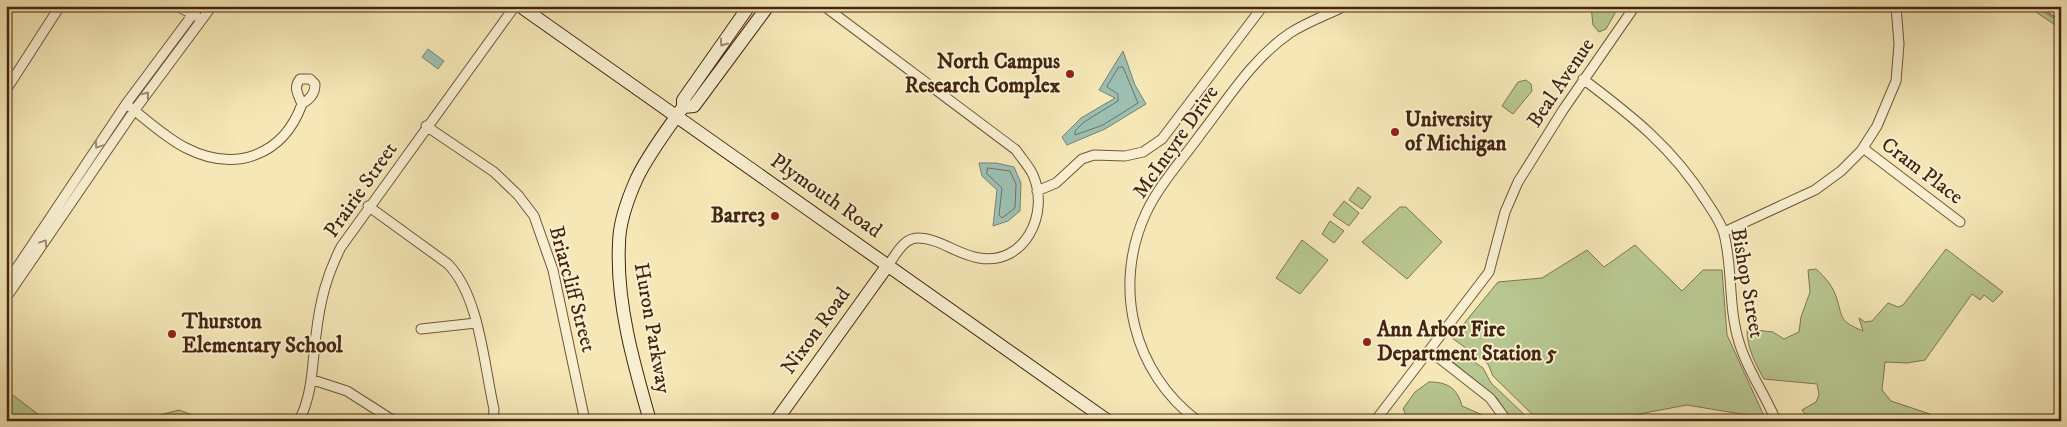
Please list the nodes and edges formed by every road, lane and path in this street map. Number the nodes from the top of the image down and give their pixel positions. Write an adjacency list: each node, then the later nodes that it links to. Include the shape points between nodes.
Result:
1 (60, 6): 18 (street)
2 (176, 6): 14 (street)
3 (212, 6): 16 (street)
4 (515, 6): 23 (street, Prairie Street)
5 (520, 6): 22 (main road, Plymouth Road)
6 (750, 6): 22 (main road, Huron Parkway, one-way to 22, via 683,100)
7 (768, 6): 22 (main road, Huron Parkway, via 694,106)
8 (824, 6): 25 (street, via 1016,150 1033,175)
9 (1264, 6): 25 (street, via 1162,139 1144,152 1125,156 1094,155 1082,159 1056,183)
10 (1345, 6): 46 (street, McIntyre Drive, via 1291,33 1254,65 1162,186 1145,215 1137,237 1129,296 1138,337 1155,376 1178,404)
11 (1635, 6): 17 (street, Beal Avenue)
12 (1896, 6): 24 (street, via 1899,44 1896,80 1877,126)
13 (2049, 6): 15 (street)
14 (196, 10): 16 (street); 19 (street)
15 (2061, 14)
16 (202, 20): 21 (street, one-way to 16)
17 (1583, 79): 30 (street, Bishop Street, via 1630,114 1665,147 1693,180); 37 (street, Beal Avenue, via 1518,182 1505,212 1489,272)
18 (6, 90)
19 (126, 104): 21 (street); 26 (street, one-way to 26)
20 (302, 104): 21 (street, via 296,120 280,141 254,155 233,161 200,154 185,147)
21 (134, 111): 27 (street)
22 (680, 111): 32 (main road, Plymouth Road); 43 (main road, Huron Parkway, via 638,177 628,200 618,243 623,302)
23 (426, 126): 28 (street, Prairie Street); 42 (street, Briarcliff Street, via 494,172 534,216 553,270)
24 (1863, 148): 29 (street, Cram Place); 30 (street, via 1841,171 1815,190)
25 (1037, 191): 32 (street, via 1036,225 1026,241 1011,254 995,259 979,258 917,238 905,242)
26 (65, 193): 27 (street); 31 (street)
27 (74, 199): 31 (street, one-way to 27)
28 (368, 206): 35 (street, via 457,273); 38 (street, Prairie Street, via 327,274 316,337)
29 (1960, 222)
30 (1724, 232): 49 (street, Bishop Street, via 1735,331 1748,366)
31 (31, 255): 33 (street); 34 (street)
32 (888, 265): 44 (main road, Nixon Road); 45 (main road, Plymouth Road)
33 (6, 284)
34 (6, 298)
35 (476, 323): 36 (street); 41 (street, via 494,410)
36 (421, 329)
37 (1430, 351): 47 (street); 48 (street, via 1490,398)
38 (313, 380): 39 (street, Prairie Street); 40 (street, via 347,391)
39 (299, 421)
40 (394, 421)
41 (493, 421)
42 (585, 421)
43 (650, 421)
44 (776, 421)
45 (1108, 421)
46 (1198, 421)
47 (1375, 421)
48 (1507, 421)
49 (1776, 421)

